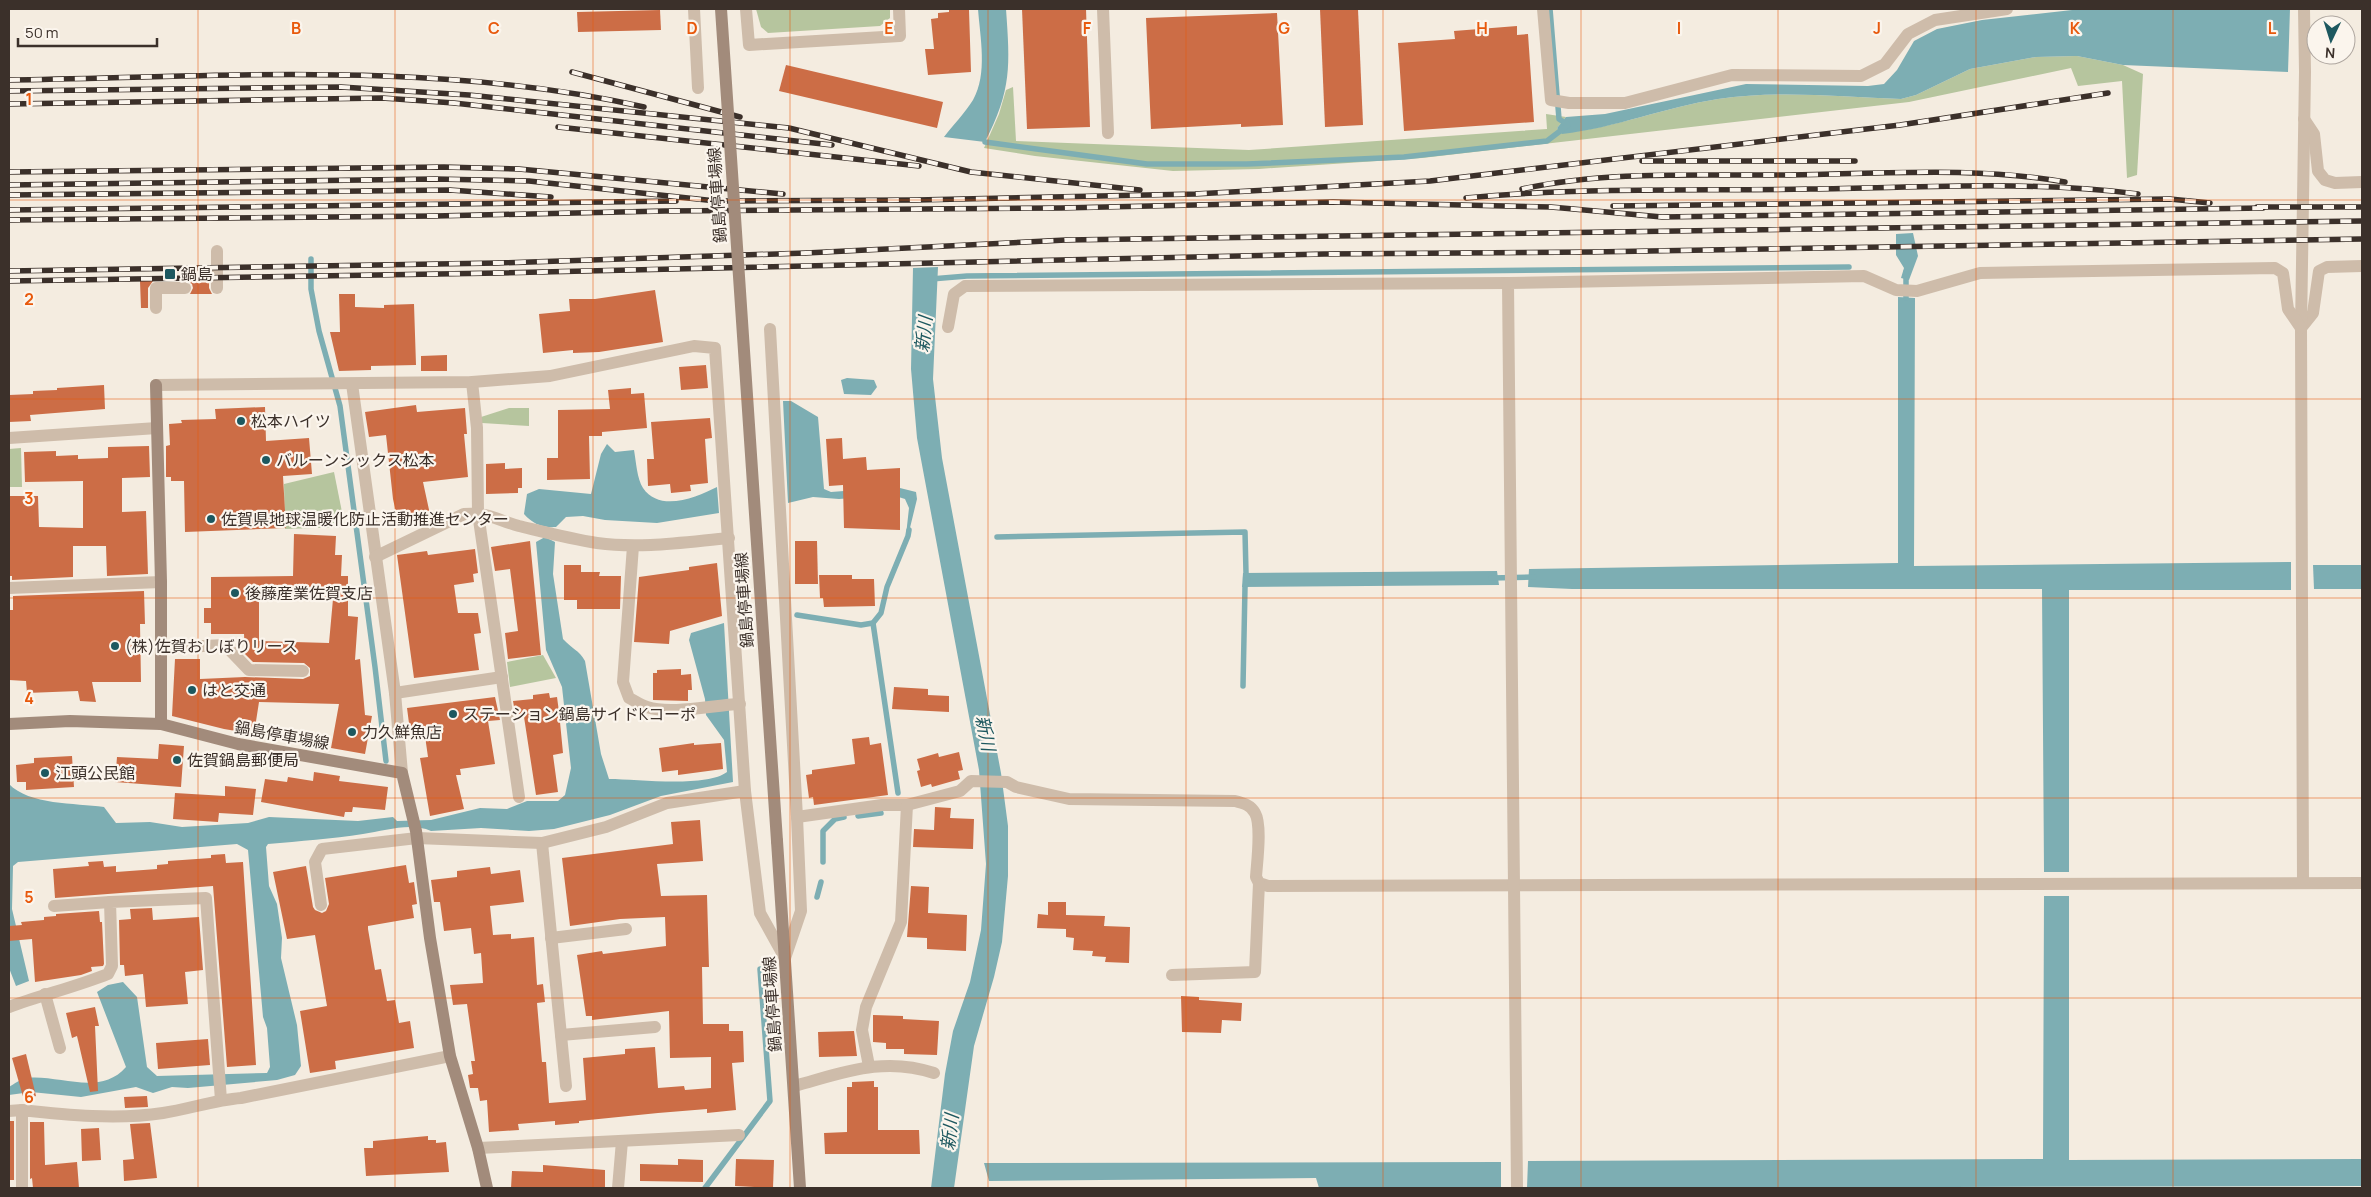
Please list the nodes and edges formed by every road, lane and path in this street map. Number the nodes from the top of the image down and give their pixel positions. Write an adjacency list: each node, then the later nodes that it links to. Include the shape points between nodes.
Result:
1 (694, 9): 9 (street)
2 (721, 9): 56 (main road, 鍋島停車場線, bridge)
3 (746, 9): 4 (street, via 749,45 900,36)
4 (899, 9)
5 (1104, 9): 11 (street)
6 (1543, 9): 7 (street, via 1551,100 1569,104 1625,102 1732,75 1861,76 1885,64 1908,34 1935,20)
7 (2007, 9)
8 (2304, 9): 10 (street)
9 (698, 88)
10 (2304, 120): 12 (street, via 2314,134 2318,171 2325,180); 20 (street)
11 (1108, 133)
12 (2362, 182)
13 (217, 252): 17 (street)
14 (2362, 266): 20 (street, via 2327,267 2319,271 2313,313)
15 (1508, 283): 19 (street, via 965,286 954,294); 20 (street, via 1864,276 1896,290 1917,290 1980,273 2275,268 2283,273 2288,309); 50 (street)
16 (185, 288): 18 (street, via 156,288)
17 (217, 288)
18 (156, 308)
19 (948, 327)
20 (2301, 328): 48 (street)
21 (770, 329): 44 (street)
22 (472, 382): 23 (street); 27 (street, via 478,428); 28 (street, via 550,376 694,346 715,348)
23 (348, 384): 24 (street); 30 (street)
24 (156, 385): 25 (main road)
25 (157, 428): 26 (street); 31 (main road)
26 (9, 438)
27 (478, 513): 29 (street, via 586,541); 30 (street, via 464,514); 35 (street)
28 (730, 538): 29 (street); 37 (street)
29 (633, 546): 37 (street, via 623,682 629,698 647,707 680,711)
30 (375, 557): 36 (street)
31 (161, 582): 32 (street); 33 (main road)
32 (9, 588)
33 (161, 648): 34 (street, via 225,646 249,670); 39 (main road)
34 (303, 671)
35 (502, 677): 36 (street); 42 (street)
36 (395, 693): 40 (street)
37 (738, 704): 41 (street)
38 (9, 724): 39 (main road, 鍋島停車場線, via 70,721)
39 (161, 724): 40 (main road, 鍋島停車場線, via 238,744)
40 (402, 772): 45 (main road)
41 (745, 791): 46 (street, via 667,803 606,826); 56 (street, via 760,912)
42 (519, 797)
43 (907, 805): 44 (street, via 882,805); 47 (street, via 960,791 971,781 1007,782 1016,788 1069,799 1246,803 1255,813 1257,824 1256,877); 64 (street, via 902,922 866,1007 862,1030)
44 (797, 817): 56 (street, via 801,911)
45 (416, 834): 46 (street); 52 (street, via 322,849 315,862); 63 (main road)
46 (542, 843): 55 (street)
47 (1259, 883): 50 (street, via 1268,886); 57 (street, via 1255,972)
48 (2303, 883): 49 (street); 50 (street)
49 (2362, 883)
50 (1513, 885): 77 (street)
51 (110, 902): 53 (street); 58 (street, via 112,966 108,974 80,986); 68 (street, via 206,898)
52 (321, 905)
53 (54, 906)
54 (626, 929): 55 (street)
55 (551, 938): 61 (street)
56 (785, 958): 67 (main road, 鍋島停車場線)
57 (1172, 975)
58 (45, 994): 59 (street); 62 (street)
59 (9, 1007)
60 (656, 1027): 61 (street)
61 (561, 1035): 66 (street)
62 (60, 1048)
63 (450, 1056): 68 (street, via 241,1098); 72 (main road)
64 (869, 1066): 65 (street, via 916,1067); 67 (street)
65 (934, 1073)
66 (566, 1086)
67 (794, 1086): 76 (main road, 鍋島停車場線)
68 (220, 1096): 69 (street, via 161,1113 76,1116)
69 (15, 1111): 73 (street)
70 (739, 1135): 71 (street)
71 (622, 1141): 72 (street); 75 (street)
72 (478, 1148): 74 (main road)
73 (22, 1188)
74 (486, 1188)
75 (618, 1188)
76 (800, 1188)
77 (1517, 1188)

